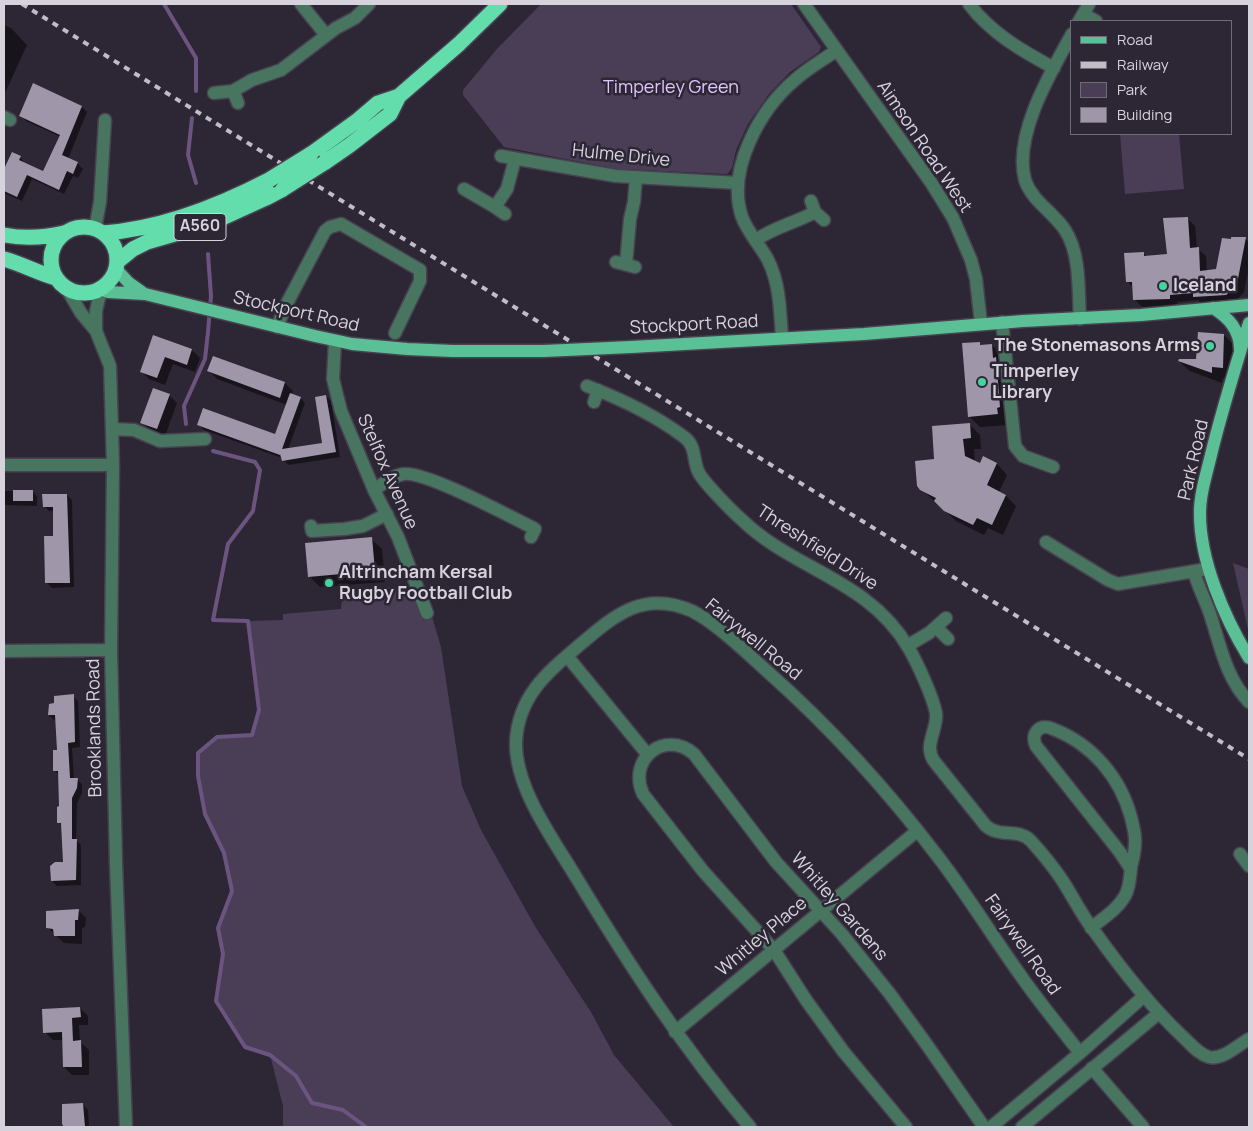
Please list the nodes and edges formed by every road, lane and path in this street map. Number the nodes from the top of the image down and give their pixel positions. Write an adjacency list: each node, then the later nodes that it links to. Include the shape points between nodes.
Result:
1 (301, 4): 8 (street)
2 (369, 4): 8 (street, via 355,18)
3 (500, 4): 14 (highway, A560)
4 (804, 4): 10 (street, Aimson Road West)
5 (969, 4): 11 (street, via 985,22 1018,48)
6 (1084, 13): 7 (street)
7 (1094, 20)
8 (326, 35): 12 (street, via 281,70)
9 (1070, 38): 11 (street)
10 (836, 50): 20 (street, via 796,79 769,110 748,144); 39 (street, Aimson Road West, via 953,218 973,269)
11 (1054, 68): 36 (street, via 1032,115 1024,147 1024,173 1035,198 1064,228 1069,238 1076,257)
12 (233, 91): 13 (street); 15 (street)
13 (214, 93)
14 (399, 96): 23 (highway, A560, bridge, via 378,103 311,154 269,180 216,205 129,231); 29 (highway, A560, bridge, via 390,114 324,163 283,188 209,224 147,242 133,249)
15 (238, 103)
16 (105, 120): 23 (street)
17 (501, 156): 18 (street, Hulme Drive)
18 (515, 159): 19 (street, Hulme Drive); 21 (street, via 500,210)
19 (636, 178): 20 (street, Hulme Drive); 28 (street)
20 (738, 183): 26 (street, via 743,220)
21 (464, 189)
22 (817, 211): 26 (street, via 766,232)
23 (99, 231): 24 (highway, A560, via 76,227); 29 (highway, via 108,237 115,249)
24 (64, 233): 25 (highway, A560, via 29,238); 30 (highway, via 54,243 50,257)
25 (4, 235)
26 (756, 240): 43 (street, via 776,281)
27 (4, 259): 30 (highway)
28 (626, 264)
29 (116, 266): 32 (highway, A560, via 107,284); 33 (main road, Stockport Road, via 135,288)
30 (56, 278): 31 (highway)
31 (67, 289): 32 (highway, via 85,294); 41 (street, Brooklands Road)
32 (100, 289): 33 (main road, Stockport Road); 41 (street, Brooklands Road)
33 (145, 294): 40 (main road, Stockport Road)
34 (1249, 305): 35 (main road, Stockport Road)
35 (1213, 308): 36 (main road, Stockport Road); 45 (main road, Park Road, via 1234,325)
36 (1080, 319): 37 (main road, Stockport Road)
37 (1002, 322): 39 (main road, Stockport Road); 51 (street, via 1015,446 1023,456)
38 (1249, 323): 45 (main road, Park Road)
39 (981, 324): 43 (main road, Stockport Road)
40 (277, 327): 42 (street, via 325,232 342,224 420,270 420,281); 44 (main road, Stockport Road)
41 (96, 331): 47 (street, Brooklands Road, via 110,366)
42 (395, 333)
43 (782, 338): 44 (main road, Stockport Road, bridge, via 544,351 444,351)
44 (335, 341): 52 (street, Stelfox Avenue, via 336,394)
45 (1240, 352): 57 (main road, Park Road, via 1202,495 1201,529)
46 (593, 393): 63 (street, Threshfield Drive, via 629,404 688,440 698,473 741,519 773,544 862,596 889,622)
47 (112, 429): 48 (street, via 134,430 160,441); 50 (street, Brooklands Road)
48 (205, 439)
49 (4, 465): 50 (street)
50 (113, 465): 64 (street, Brooklands Road)
51 (1053, 467)
52 (374, 490): 53 (street, Stelfox Avenue); 55 (street, via 396,476 413,474 536,528)
53 (387, 514): 54 (street, via 363,526 312,532); 59 (street, Stelfox Avenue)
54 (311, 526)
55 (531, 537)
56 (1046, 542): 58 (street, via 1118,584)
57 (1208, 568): 58 (street); 67 (main road, Park Road)
58 (1194, 570): 68 (street, via 1228,671 1235,686)
59 (427, 613)
60 (946, 618): 61 (street)
61 (936, 627): 62 (street); 63 (street)
62 (948, 639)
63 (907, 646): 75 (street, Threshfield Drive, via 936,712 930,746 932,757 986,826 997,833 1019,834 1030,841 1059,876)
64 (111, 650): 65 (street); 87 (street, Brooklands Road)
65 (4, 651)
66 (567, 656): 69 (street); 70 (street, Fairywell Road, via 611,619 632,608 664,604 691,610 802,703); 79 (street, Fairywell Road, via 537,684 523,710 516,742 521,777 569,866)
67 (1249, 658)
68 (1249, 702)
69 (648, 755): 74 (street, Whitley Gardens, via 670,745 694,754 776,862); 76 (street, via 639,776 644,794 698,865)
70 (917, 830): 74 (street, Whitley Place); 82 (street, Fairywell Road)
71 (1240, 854): 72 (street)
72 (1249, 866)
73 (1131, 869): 73 (street, via 1036,746 1033,741 1037,729 1044,726 1071,737 1100,760 1116,780 1134,830); 75 (street, via 1125,897)
74 (821, 912): 76 (street, Whitley Place); 90 (street, Whitley Gardens, via 896,1001)
75 (1092, 928): 77 (street, Threshfield Drive)
76 (774, 950): 79 (street, Whitley Place); 89 (street, via 843,1051)
77 (1144, 996): 78 (street, Threshfield Drive); 81 (street)
78 (1159, 1014): 80 (street, Threshfield Drive, via 1207,1056 1220,1056); 83 (street)
79 (675, 1032): 88 (street, Fairywell Road)
80 (1249, 1039)
81 (1091, 1043): 82 (street); 83 (street)
82 (1080, 1053): 84 (street)
83 (1104, 1059): 85 (street)
84 (1068, 1063): 86 (street); 91 (street)
85 (1092, 1068): 86 (street); 93 (street)
86 (1081, 1078): 92 (street)
87 (126, 1127)
88 (750, 1127)
89 (906, 1127)
90 (984, 1127)
91 (991, 1127)
92 (1022, 1127)
93 (1143, 1127)

